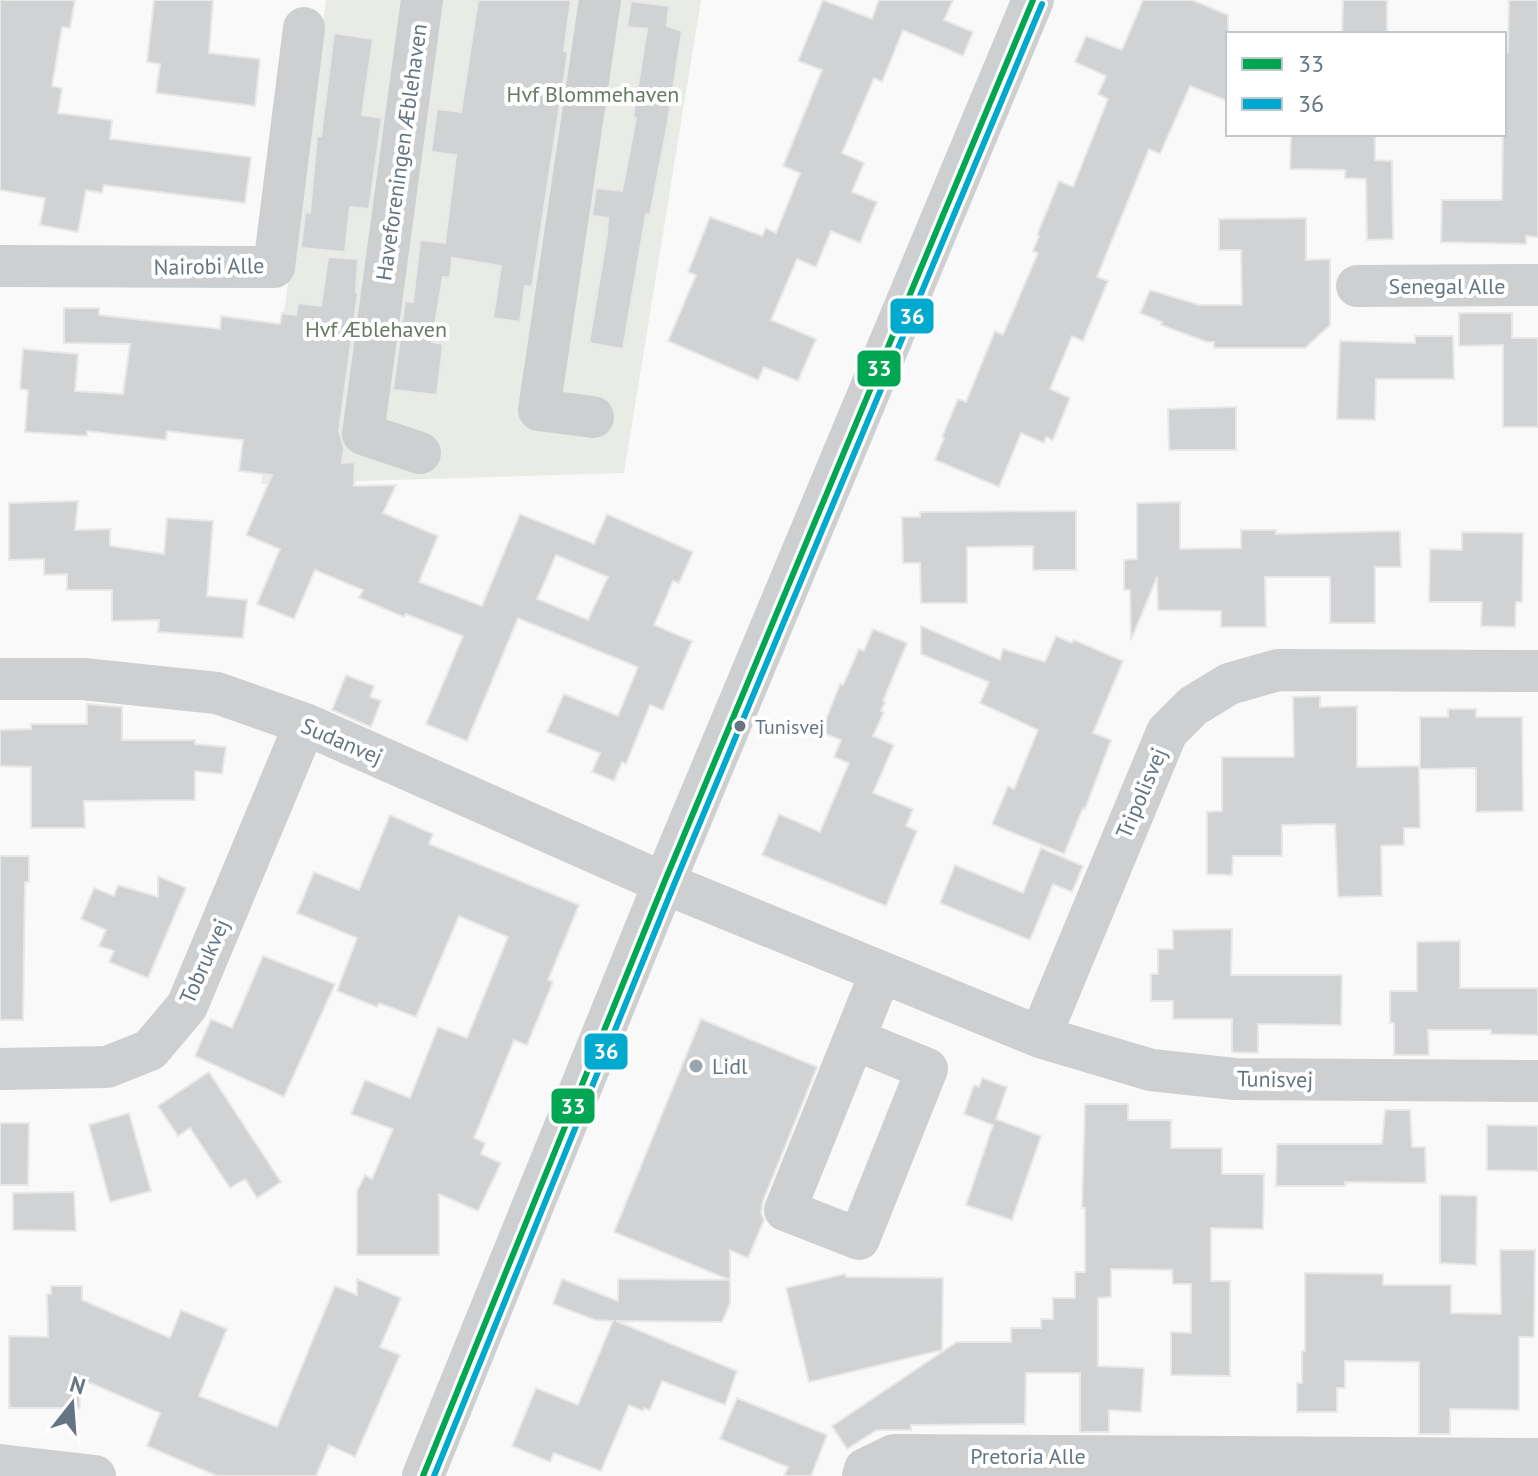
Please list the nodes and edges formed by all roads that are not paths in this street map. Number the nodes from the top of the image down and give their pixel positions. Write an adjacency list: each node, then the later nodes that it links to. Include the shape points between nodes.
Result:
1 (422, 0): 9 (street, Haveforeningen Æblehaven, via 363,434)
2 (600, 0): 8 (street, via 539,410)
3 (1033, 0): 13 (street)
4 (304, 28): 5 (street, Nairobi Alle, via 274,267)
5 (0, 266)
6 (1538, 285): 7 (street, Senegal Alle)
7 (1357, 286)
8 (593, 417)
9 (420, 453)
10 (1538, 671): 15 (street, Tripolisvej, via 1278,670 1229,684 1193,706 1167,732)
11 (0, 679): 12 (street, Sudanvej, via 83,679 217,693)
12 (305, 724): 13 (street, Sudanvej); 17 (street, Tobrukvej, via 187,1006 150,1050 107,1067)
13 (664, 883): 14 (street, Tunisvej); 22 (street)
14 (881, 972): 15 (street, Tunisvej); 16 (street)
15 (1040, 1037): 18 (street, Tunisvej, via 1151,1070 1235,1079)
16 (854, 1039)
17 (0, 1069)
18 (1538, 1081)
19 (1538, 1459): 23 (street, Pretoria Alle, via 894,1455 865,1469)
20 (0, 1466): 21 (street)
21 (95, 1476)
22 (423, 1476)
23 (863, 1476)

